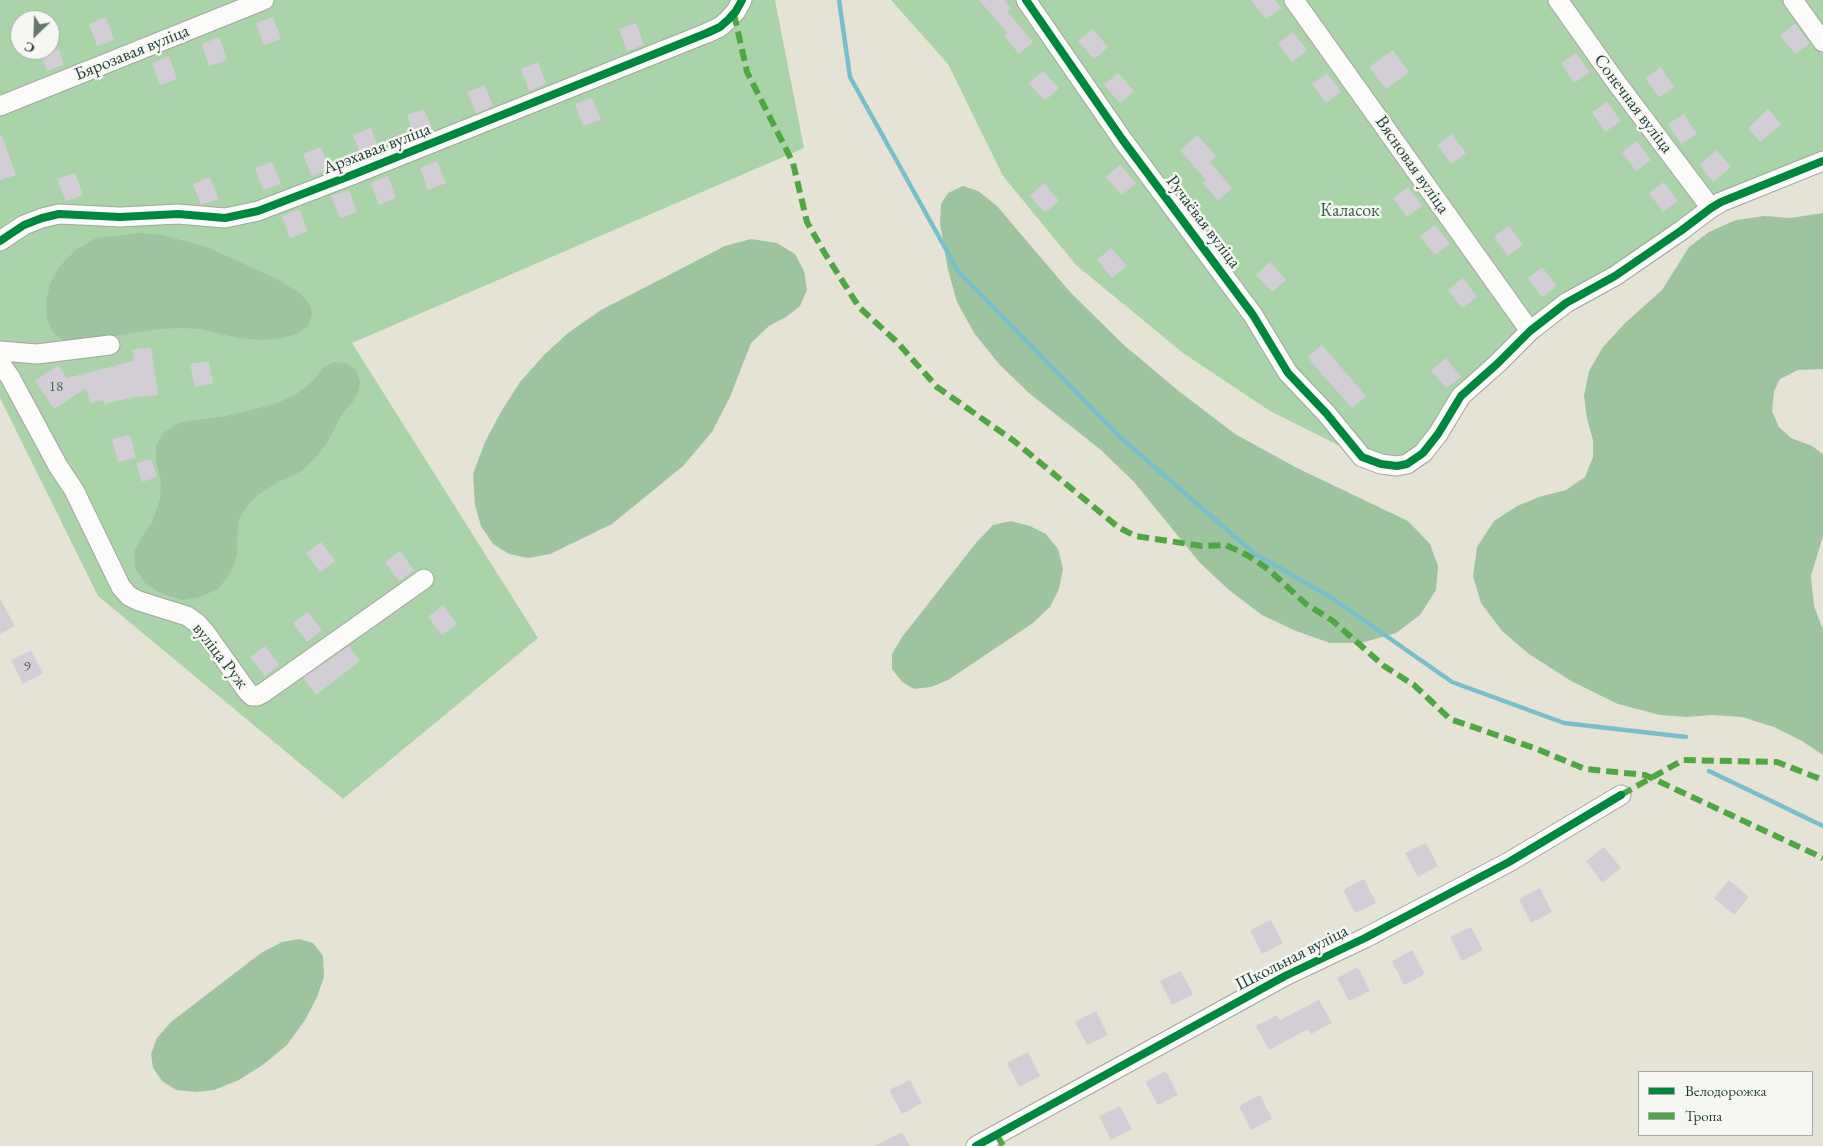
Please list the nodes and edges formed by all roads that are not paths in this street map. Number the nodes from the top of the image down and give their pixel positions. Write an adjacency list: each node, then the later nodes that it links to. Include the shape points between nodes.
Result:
1 (264, 0): 8 (street, Бярозавая вуліца)
2 (742, 0): 11 (street, Арэхавая вуліца, via 729,19 707,33 258,211 225,218 178,214 59,214 24,225)
3 (1026, 0): 12 (street, Ручаёвая вуліца, via 1122,139 1253,315 1288,373 1362,457 1397,466 1416,458 1434,440 1462,396)
4 (1294, 0): 12 (street, Вясновая вуліца)
5 (1558, 0): 10 (street, Сонечная вуліца)
6 (1794, 0): 7 (street)
7 (1823, 42)
8 (0, 106)
9 (1823, 161): 10 (street)
10 (1711, 208): 12 (street, via 1615,276 1566,303)
11 (0, 241)
12 (1530, 331)
13 (110, 345): 14 (street, via 37,354)
14 (0, 351)
15 (0, 363): 16 (street, вуліца Руж, via 74,490 121,587 139,601 187,616 197,623 252,696 263,693)
16 (424, 579)
17 (1621, 795): 18 (street, Школьная вуліца, via 1508,862 1365,938 1285,976)
18 (976, 1146)

